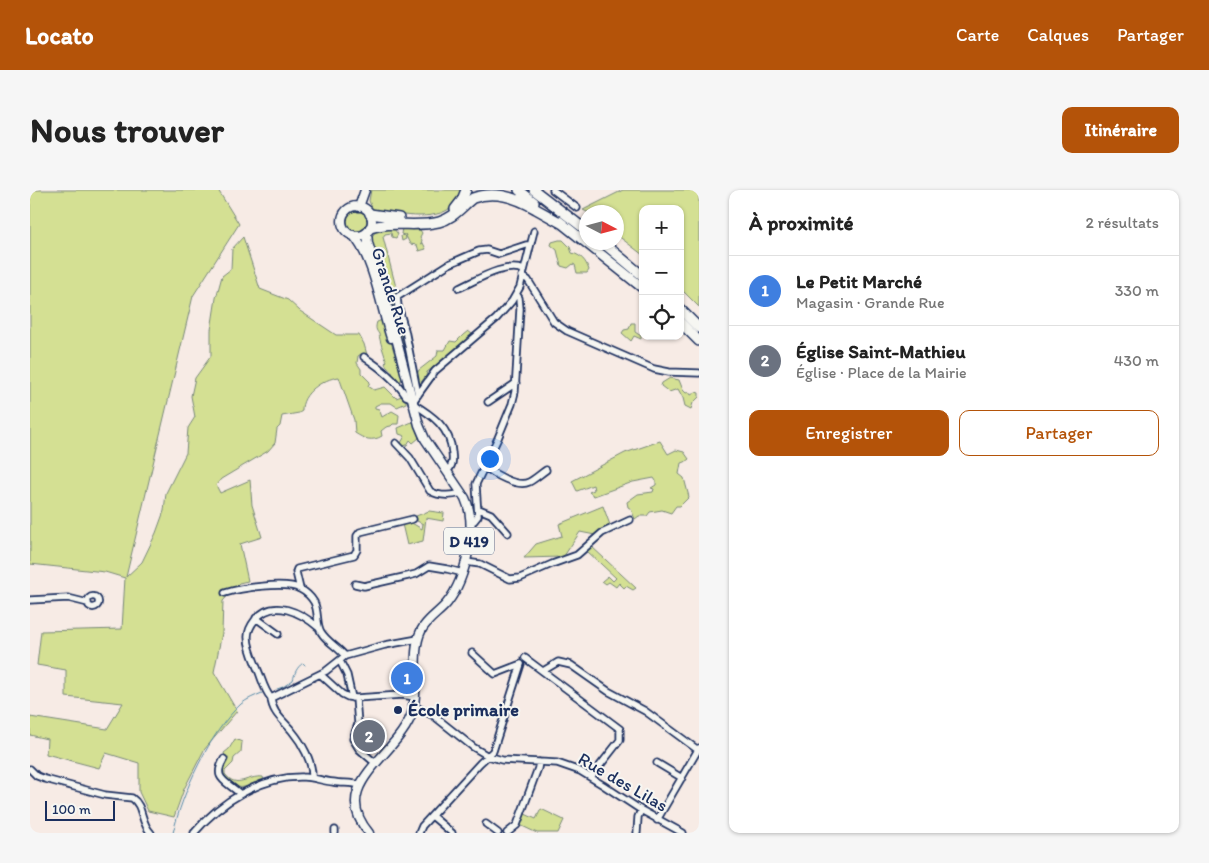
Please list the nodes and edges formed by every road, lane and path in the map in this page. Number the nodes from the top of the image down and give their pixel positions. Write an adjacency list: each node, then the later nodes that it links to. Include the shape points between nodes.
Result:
1 (365, 190): 6 (main road)
2 (466, 190): 8 (highway, via 458,205 441,216 394,218)
3 (519, 190): 9 (highway)
4 (534, 190): 10 (highway)
5 (554, 190): 7 (street)
6 (359, 207): 8 (main road); 13 (main road, via 348,210 343,218 345,230)
7 (577, 208)
8 (370, 214): 11 (main road, via 372,222)
9 (563, 224): 11 (highway, via 513,195 496,191 479,194 441,222 385,224); 18 (highway)
10 (579, 225)
11 (368, 230): 13 (main road); 26 (main road, Grande Rue / D 419, via 368,243 388,306)
12 (534, 231): 14 (street)
13 (353, 236): 26 (main road, Grande Rue / D 419, via 366,259)
14 (530, 245): 16 (street); 29 (street, via 499,254 485,249 479,251 443,268 397,297)
15 (612, 250): 17 (highway)
16 (523, 273): 19 (street, via 515,267 504,268); 20 (street); 27 (street, via 554,322 567,331 654,369)
17 (639, 273)
18 (639, 285)
19 (459, 288)
20 (517, 294): 28 (street, via 520,309); 29 (street, via 496,319 435,371)
21 (684, 313): 23 (highway)
22 (684, 326): 24 (highway)
23 (699, 328)
24 (699, 341)
25 (364, 357): 29 (street, via 384,370 406,396)
26 (399, 357): 29 (main road, D 419)
27 (699, 373)
28 (516, 383): 30 (street); 32 (street, via 512,404)
29 (414, 399): 34 (main road, D 419, via 425,439); 34 (street, via 448,434 453,460)
30 (488, 402)
31 (396, 443): 35 (street, via 435,494)
32 (484, 466): 33 (street, via 521,484 530,482); 36 (street, via 476,484)
33 (546, 470)
34 (447, 471): 35 (main road, D 419)
35 (462, 493): 39 (main road, D 419)
36 (479, 509): 39 (street, via 478,518); 40 (street, via 491,514)
37 (413, 519): 44 (street, via 360,532 354,554 297,569)
38 (630, 520): 41 (street, via 602,533 577,555 520,578 510,579 484,566)
39 (471, 522): 41 (main road, D 419)
40 (508, 533)
41 (466, 562): 42 (main road, D 419)
42 (463, 573): 43 (street, via 429,566 408,576 364,586); 51 (main road, D 419, via 456,591 425,624)
43 (355, 584)
44 (300, 589): 45 (street, via 272,586); 49 (street, via 315,604)
45 (224, 592)
46 (30, 600): 47 (street, via 68,598)
47 (88, 603)
48 (256, 618): 49 (street, via 271,609 288,609); 50 (street); 58 (street, via 248,639)
49 (319, 628): 53 (street)
50 (278, 634)
51 (418, 639): 53 (street); 60 (main road, D 419)
52 (472, 653): 62 (street, via 495,674 521,664 493,751)
53 (346, 656): 55 (street)
54 (525, 658): 56 (street)
55 (340, 661): 57 (street); 59 (street)
56 (543, 671): 61 (street, via 558,662 571,665); 68 (street, via 620,729 620,740)
57 (320, 674): 58 (street); 59 (street, via 342,694)
58 (271, 698): 69 (street, via 274,710 302,746 312,767)
59 (354, 698): 60 (street, via 402,694); 64 (street, via 358,724 353,739 356,746)
60 (414, 703): 62 (street, Rue des Lilas); 64 (main road); 71 (main road, D 419, via 400,735)
61 (698, 749): 70 (street)
62 (488, 756): 65 (street, Rue des Lilas); 74 (street)
63 (224, 759): 72 (street, via 219,775)
64 (374, 762): 71 (main road)
65 (539, 762): 68 (street, Rue des Lilas, via 557,763); 83 (street, via 517,825)
66 (657, 762): 70 (street)
67 (30, 769): 77 (street, via 46,779 105,795 132,798)
68 (591, 777): 73 (street, Rue des Lilas)
69 (312, 778): 71 (street); 72 (street, via 279,780)
70 (682, 778): 75 (street)
71 (359, 785): 79 (main road, via 356,811)
72 (239, 794): 78 (street)
73 (640, 810): 75 (street, Rue des Lilas); 84 (street)
74 (432, 816): 80 (street); 81 (street)
75 (657, 820): 85 (street, Rue des Lilas)
76 (486, 824): 82 (street)
77 (151, 833)
78 (194, 833)
79 (369, 833)
80 (419, 833)
81 (452, 833)
82 (498, 833)
83 (507, 833)
84 (637, 833)
85 (683, 833)

